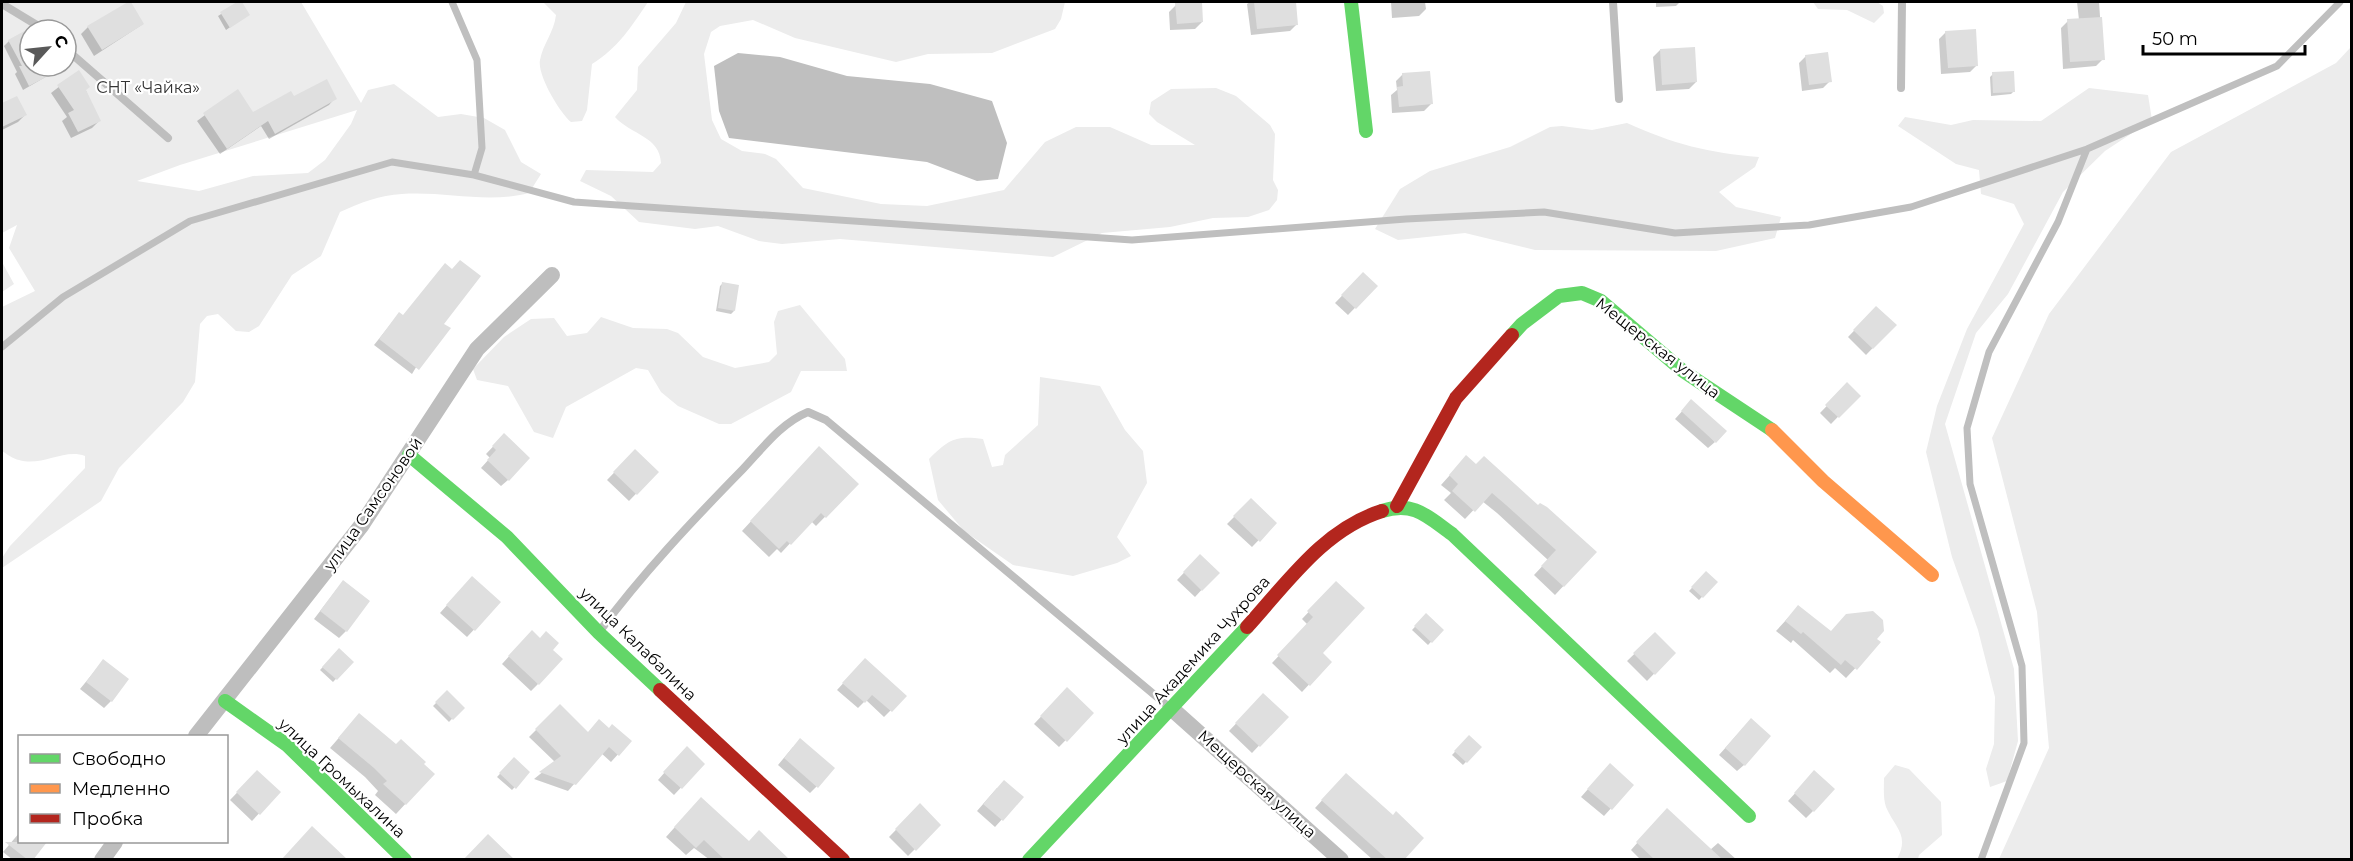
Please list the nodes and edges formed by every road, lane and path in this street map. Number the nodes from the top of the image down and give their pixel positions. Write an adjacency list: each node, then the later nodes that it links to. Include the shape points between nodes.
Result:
1 (1351, 2): 9 (street)
2 (1613, 2): 8 (lane)
3 (1902, 2): 7 (lane)
4 (2, 4): 5 (lane)
5 (25, 18)
6 (78, 59): 10 (lane)
7 (1901, 88)
8 (1619, 99)
9 (1366, 131)
10 (168, 138)
11 (552, 275): 12 (street, улица Самсоновой, via 477,349)
12 (408, 455): 15 (street, улица Калабалина, via 507,537); 16 (street, улица Самсоновой, via 361,526)
13 (1397, 506): 14 (street, Мещерская улица, via 1456,398 1522,324 1558,296 1582,293 1601,301 1683,371 1777,433 1823,481); 17 (street, улица Академика Чухрова, via 1365,516 1327,539); 19 (street, via 1415,508 1452,534)
14 (1932, 575)
15 (599, 633): 17 (lane, via 647,571 698,515 786,425 808,412 826,420); 23 (street, улица Калабалина)
16 (225, 701): 18 (street, улица Самсоновой); 22 (street, улица Громыхалина, via 287,746)
17 (1172, 709): 24 (street, улица Академика Чухрова); 25 (street, Мещерская улица)
18 (197, 735)
19 (1749, 816)
20 (113, 843): 21 (street)
21 (102, 860)
22 (405, 860)
23 (843, 860)
24 (1029, 860)
25 (1341, 860)

